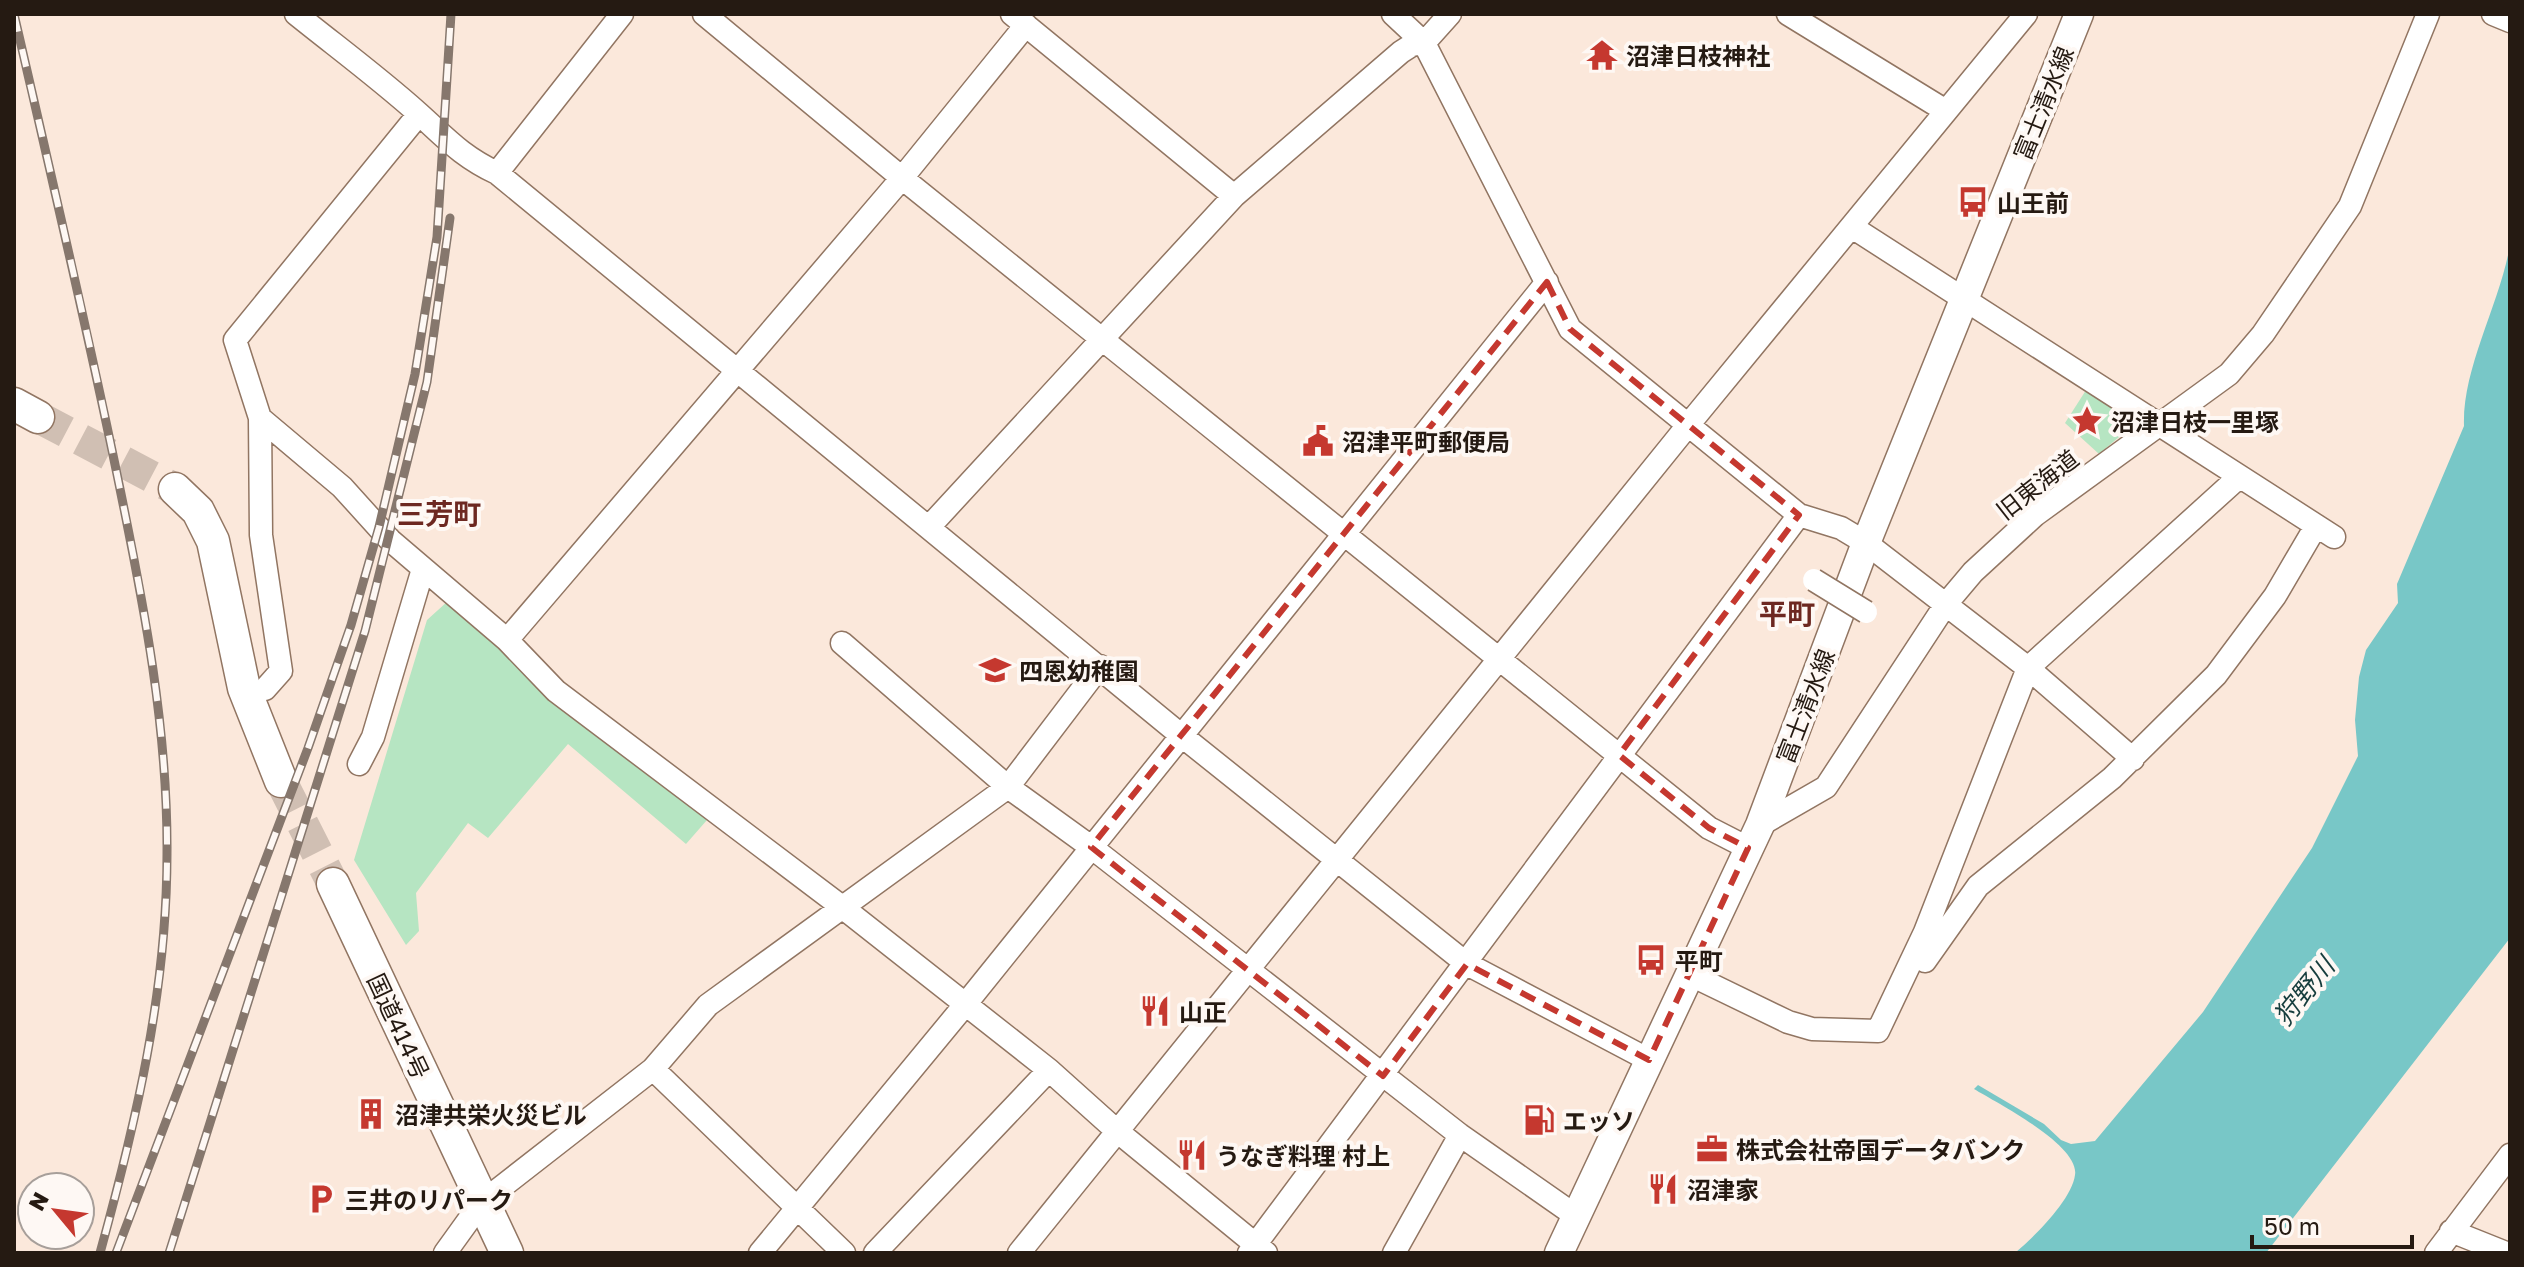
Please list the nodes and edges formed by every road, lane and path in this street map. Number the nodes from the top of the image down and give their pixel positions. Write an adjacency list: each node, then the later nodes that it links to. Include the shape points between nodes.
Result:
1 (296, 14): 15 (street)
2 (622, 14): 16 (street)
3 (704, 14): 17 (street)
4 (1393, 14): 13 (street)
5 (1450, 14): 13 (street)
6 (1788, 14): 14 (street)
7 (2026, 14): 14 (street)
8 (2079, 14): 21 (main road, 富士清水線)
9 (2428, 14): 26 (street, 旧東海道, via 2337,228 2229,374)
10 (2493, 14): 12 (street)
11 (1019, 20): 17 (street); 18 (street)
12 (2510, 21)
13 (1424, 43): 18 (street, via 1401,52); 20 (street)
14 (1946, 111): 19 (street)
15 (419, 114): 16 (street, via 470,161); 24 (street, via 235,340)
16 (497, 173): 23 (street)
17 (902, 178): 22 (street); 23 (street)
18 (1234, 196): 22 (street)
19 (1852, 227): 21 (street); 25 (street)
20 (1547, 282): 25 (street, via 1570,329); 31 (street)
21 (1965, 298): 26 (street); 32 (main road, 富士清水線)
22 (1103, 337): 30 (street); 31 (street)
23 (737, 373): 30 (street); 37 (street)
24 (260, 418): 33 (street, via 342,487); 42 (street, via 261,535 281,671)
25 (1689, 424): 29 (street); 39 (street)
26 (2158, 425): 27 (street); 35 (street, 旧東海道, via 2035,515)
27 (2239, 477): 41 (street); 45 (street, via 2325,531 2216,675)
28 (175, 489): 47 (highway, via 198,511 213,541 244,688)
29 (1799, 515): 32 (street, via 1841,528); 44 (street)
30 (929, 527): 40 (street)
31 (1343, 530): 39 (street); 43 (street)
32 (1866, 543): 35 (street); 49 (main road, 富士清水線)
33 (423, 569): 37 (street); 46 (street, via 373,737)
34 (1814, 580): 36 (street, bridge)
35 (1946, 604): 41 (street); 49 (street, 旧東海道, via 1826,787)
36 (1866, 612)
37 (507, 640): 53 (street, via 556,691)
38 (842, 643): 48 (street)
39 (1501, 659): 44 (street); 51 (street)
40 (1100, 666): 43 (street); 48 (street)
41 (2028, 668): 45 (street); 57 (street)
42 (265, 689)
43 (1182, 736): 50 (street); 51 (street)
44 (1619, 755): 49 (street, via 1709,828); 54 (street)
45 (2133, 759): 57 (street, via 1978,886)
46 (359, 764)
47 (281, 781)
48 (1008, 787): 50 (street); 53 (street)
49 (1754, 837): 56 (main road, 富士清水線)
50 (1091, 847): 55 (street); 58 (street)
51 (1337, 859): 54 (street); 55 (street)
52 (333, 884): 66 (highway, 国道414号)
53 (842, 907): 58 (street); 60 (street, via 708,1005)
54 (1467, 964): 59 (street); 62 (street)
55 (1248, 969): 62 (street); 63 (street)
56 (1691, 975): 57 (street, via 1788,1022 1841,1031 1878,1031); 59 (main road, 富士清水線)
57 (1902, 987)
58 (964, 1006): 61 (street); 67 (street)
59 (1649, 1060): 68 (main road, 富士清水線)
60 (653, 1069): 66 (street); 67 (street)
61 (1049, 1070): 63 (street); 75 (street)
62 (1383, 1076): 64 (street); 70 (street)
63 (1117, 1131): 70 (street); 76 (street)
64 (1460, 1135): 68 (street); 77 (street)
65 (2510, 1155): 69 (street)
66 (481, 1203): 71 (street); 72 (highway, 国道414号)
67 (797, 1207): 73 (street); 74 (street)
68 (1576, 1216): 78 (main road, 富士清水線)
69 (2451, 1231): 79 (street); 80 (street)
70 (1257, 1250)
71 (445, 1253)
72 (507, 1253)
73 (760, 1253)
74 (844, 1253)
75 (875, 1253)
76 (1019, 1253)
77 (1394, 1253)
78 (1559, 1253)
79 (2436, 1253)
80 (2506, 1253)

